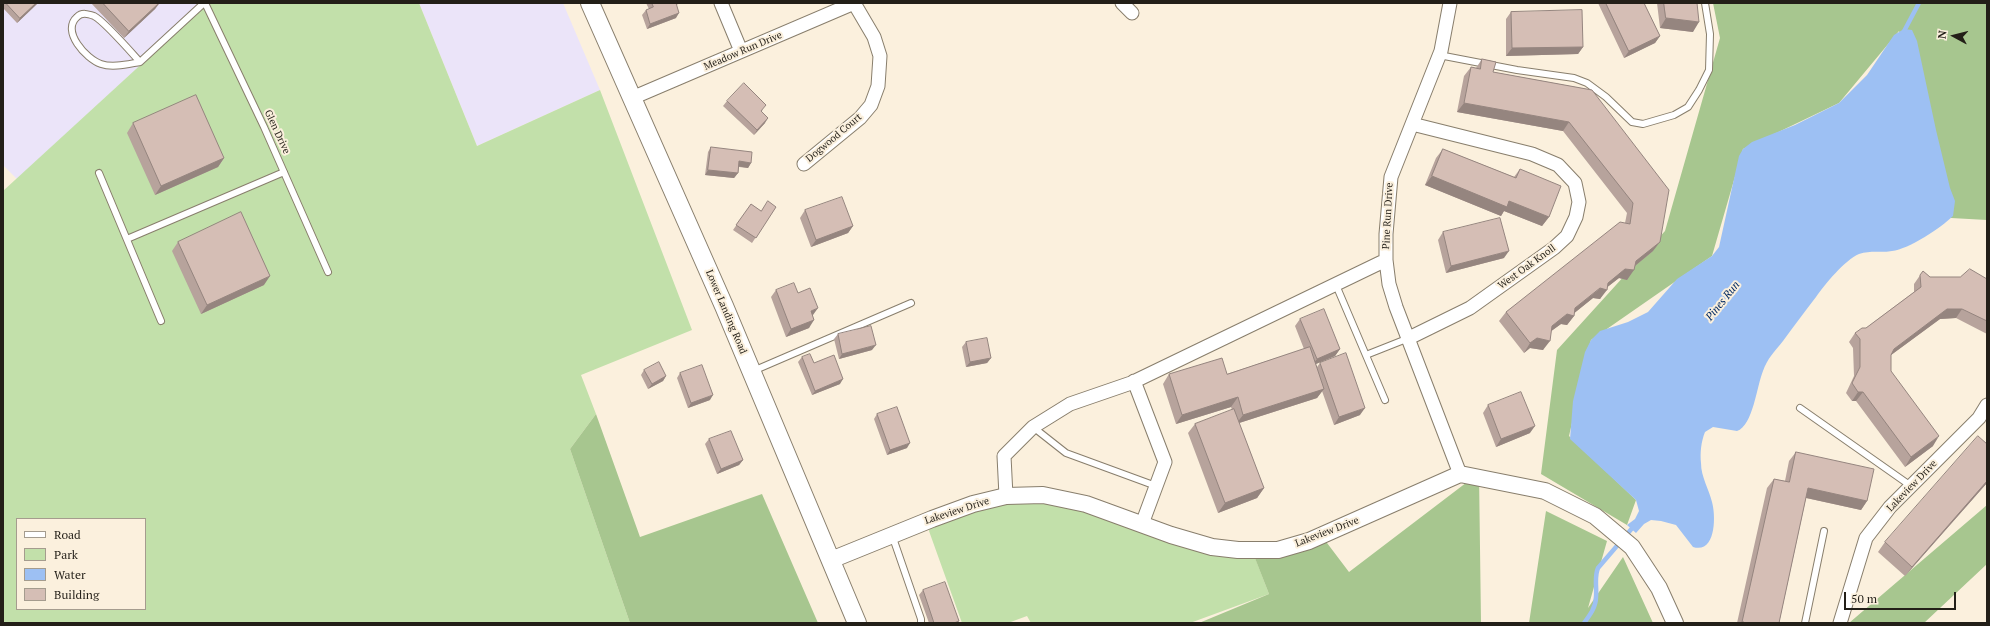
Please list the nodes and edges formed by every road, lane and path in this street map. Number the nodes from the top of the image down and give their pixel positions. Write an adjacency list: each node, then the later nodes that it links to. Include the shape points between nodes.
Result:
1 (205, 3): 11 (lane); 15 (lane, Glen Drive)
2 (590, 3): 12 (main road, Lower Landing Road)
3 (721, 3): 9 (street)
4 (854, 3): 9 (street, Meadow Run Drive); 14 (street, Dogwood Court, via 874,37 880,56 878,86 871,105 860,118)
5 (1122, 3): 8 (street)
6 (1450, 3): 10 (street, Pine Run Drive)
7 (1705, 3): 10 (lane, via 1710,34 1709,70 1699,90 1688,107 1674,115 1642,124 1632,122 1606,97 1587,83 1574,78)
8 (1132, 13)
9 (741, 52): 12 (street, Meadow Run Drive)
10 (1439, 55): 13 (street, Pine Run Drive)
11 (140, 62): 11 (lane, via 115,65 94,61 75,41 71,31 72,24 80,15 96,17)
12 (632, 98): 25 (main road, Lower Landing Road)
13 (1412, 124): 18 (street, Pine Run Drive, via 1390,177); 23 (street, West Oak Knoll, via 1532,154 1558,165 1575,184 1579,202 1576,217 1567,236 1554,248 1470,308)
14 (804, 164)
15 (284, 172): 17 (lane); 19 (lane, Glen Drive)
16 (99, 173): 17 (lane)
17 (127, 239): 22 (lane)
18 (1386, 260): 20 (street); 23 (street, Pine Run Drive, via 1389,284)
19 (328, 272)
20 (1336, 285): 24 (lane); 26 (street)
21 (911, 303): 25 (lane)
22 (161, 321)
23 (1409, 338): 24 (lane); 31 (street, Pine Run Drive)
24 (1366, 355): 27 (lane)
25 (752, 372): 38 (main road, Lower Landing Road)
26 (1134, 382): 30 (street, via 1070,404); 32 (street, via 1165,462)
27 (1385, 400)
28 (1987, 405): 33 (street, Lakeview Drive, via 1978,418)
29 (1800, 408): 33 (lane)
30 (1033, 427): 32 (lane, via 1066,453); 34 (street, via 1004,456)
31 (1460, 474): 35 (street, Lakeview Drive, via 1316,538 1278,550 1212,547); 41 (street, via 1545,490 1595,516 1632,547 1659,588)
32 (1156, 486): 35 (street)
33 (1911, 486): 43 (street, Lakeview Drive, via 1890,507 1866,538)
34 (1006, 496): 35 (street, Lakeview Drive, via 1043,495 1086,504); 37 (street, Lakeview Drive, via 973,504)
35 (1142, 524)
36 (1824, 531): 42 (lane)
37 (892, 535): 38 (street, Lakeview Drive); 40 (lane)
38 (831, 560): 39 (main road, Lower Landing Road)
39 (857, 623)
40 (921, 623)
41 (1675, 623)
42 (1805, 623)
43 (1840, 623)

